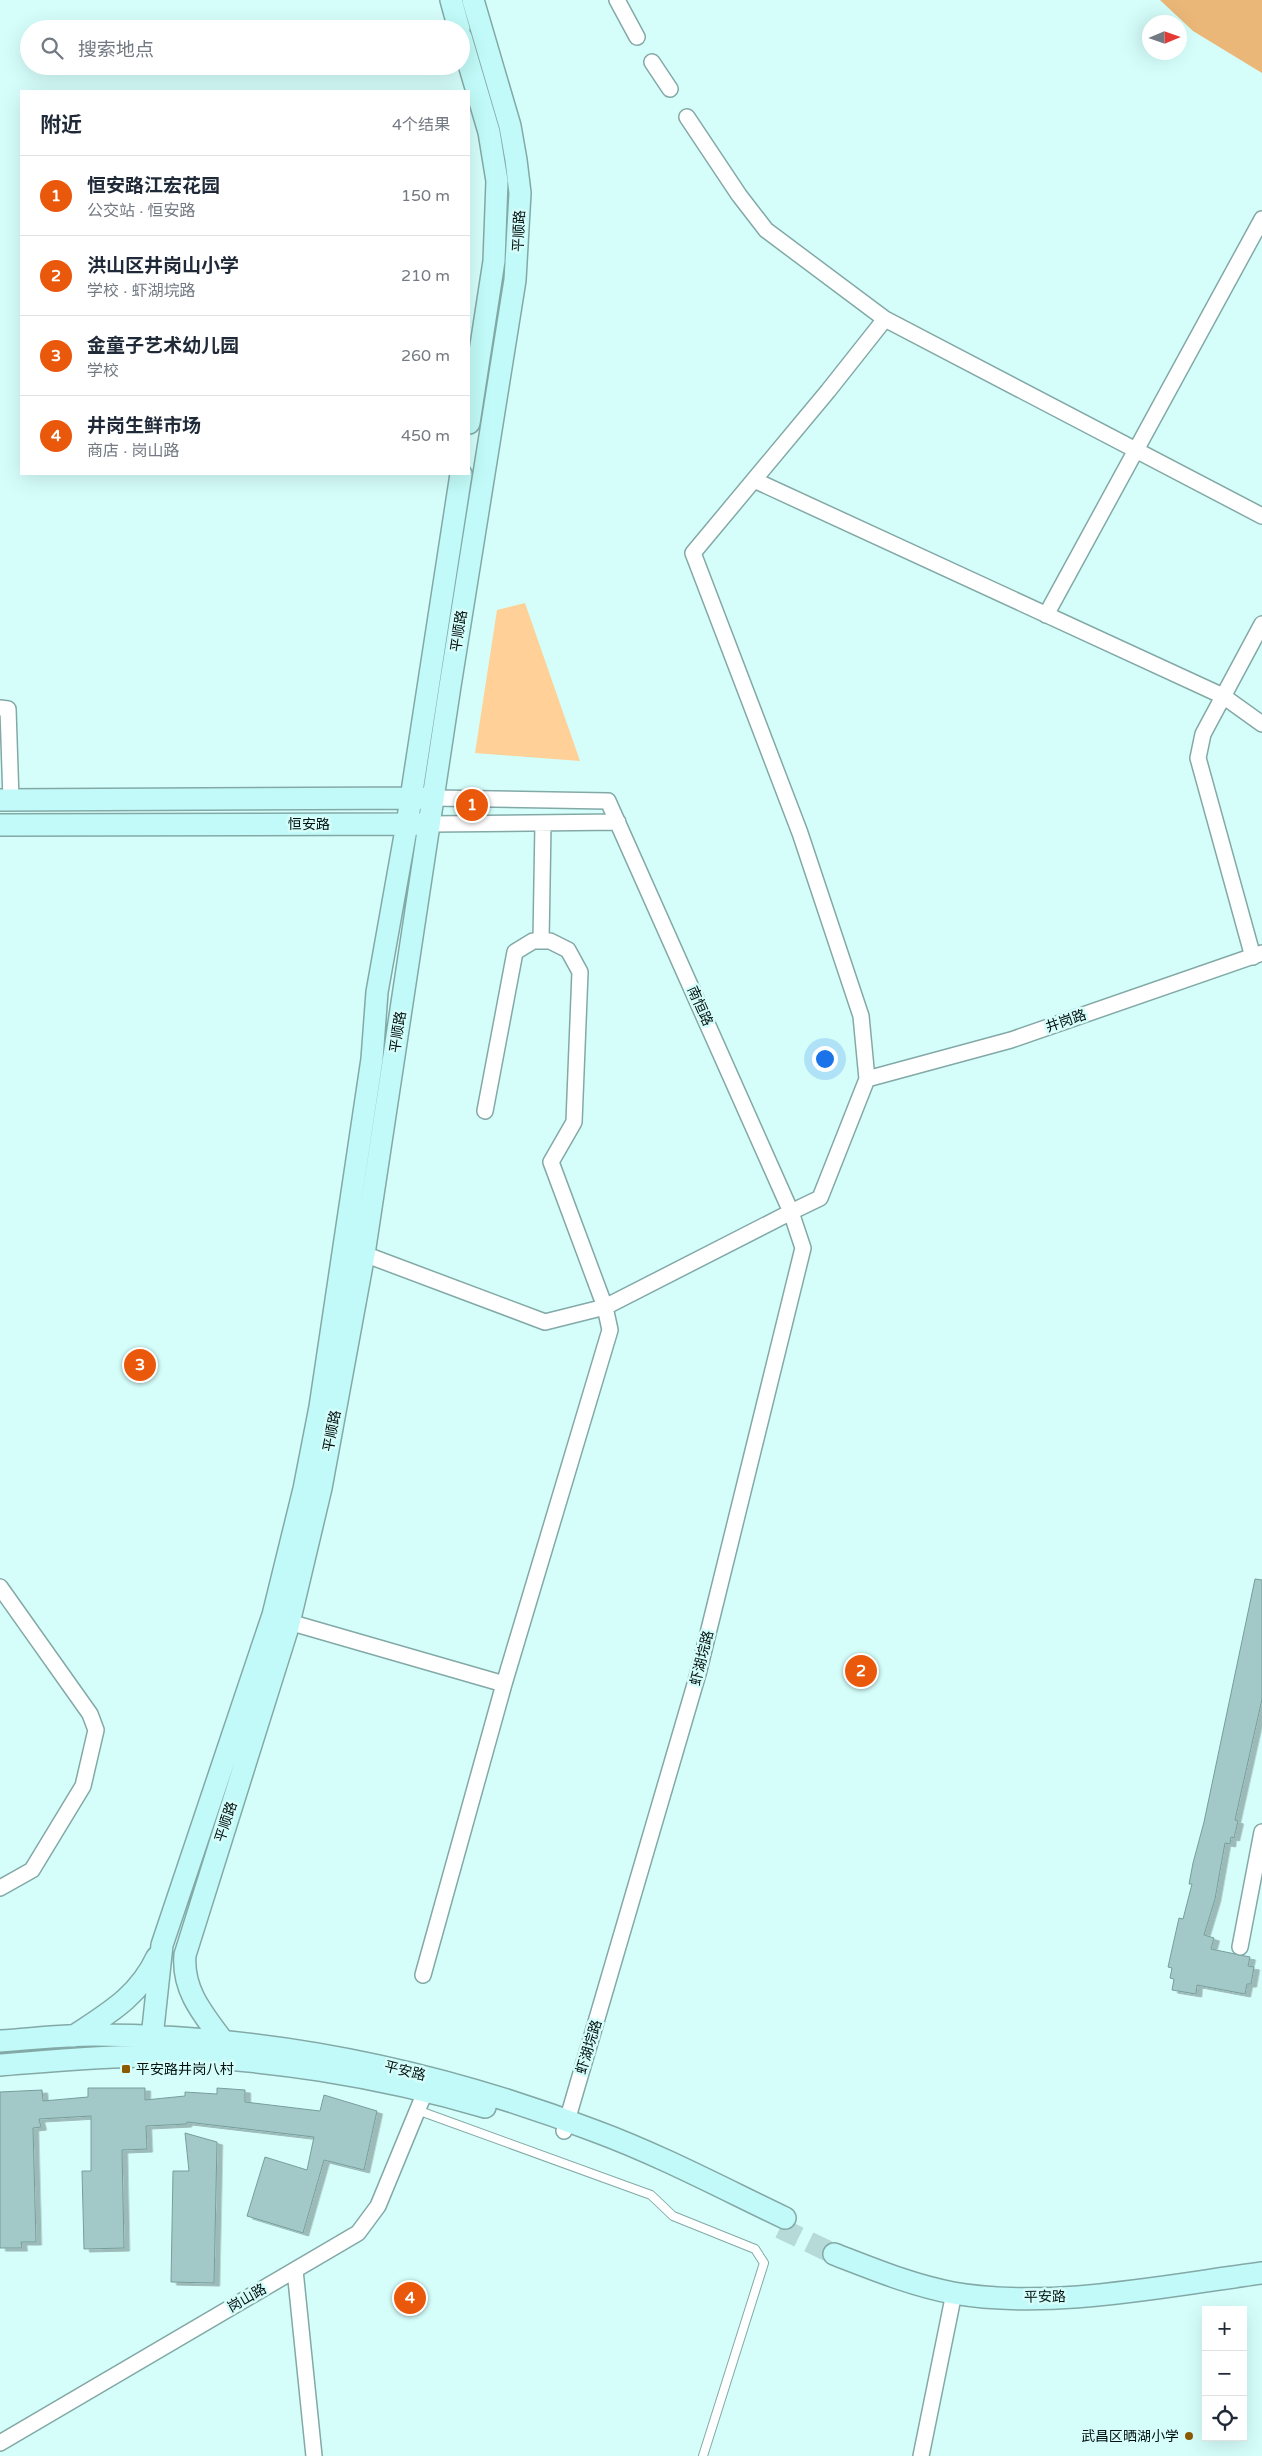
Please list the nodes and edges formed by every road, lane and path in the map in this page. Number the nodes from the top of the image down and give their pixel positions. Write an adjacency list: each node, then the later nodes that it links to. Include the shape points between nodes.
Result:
1 (451, 0): 4 (main road)
2 (472, 0): 23 (main road, 平顺路, via 510,126 520,193 520,219 515,280)
3 (617, 0): 5 (street)
4 (457, 20)
5 (637, 38)
6 (652, 62): 8 (street)
7 (470, 69): 12 (main road, 平顺路, via 488,132 497,181 494,261)
8 (670, 90)
9 (687, 117): 11 (street, via 766,230)
10 (1262, 219): 13 (street)
11 (885, 319): 13 (street); 15 (street)
12 (470, 417)
13 (1137, 449): 16 (street); 17 (street)
14 (461, 475): 22 (main road, 平顺路)
15 (754, 480): 17 (street); 33 (street, via 693,553 800,833 861,1016)
16 (1262, 516)
17 (1046, 615): 19 (street)
18 (1262, 624): 19 (street)
19 (1223, 696): 21 (street); 32 (street, via 1203,734 1198,758)
20 (0, 708): 24 (street, via 8,708)
21 (1262, 724)
22 (411, 798): 23 (main road, 恒安路); 24 (main road, 恒安路); 27 (main road, 平顺路)
23 (434, 798): 25 (street, 恒安路); 28 (main road, 平顺路)
24 (5, 800)
25 (608, 801): 26 (street, 南恒路)
26 (618, 822): 29 (street, 恒安路); 35 (street, 南恒路)
27 (407, 824): 28 (main road, 恒安路); 30 (main road, 恒安路); 43 (main road, 平顺路, via 377,992 362,1128 320,1407 304,1489 265,1644)
28 (430, 824): 29 (street, 恒安路); 36 (main road, 平顺路)
29 (543, 824): 31 (street)
30 (0, 825)
31 (540, 941): 34 (street, via 534,940 515,952); 37 (street, via 550,941 568,950 580,972 574,1122 551,1162)
32 (1257, 955): 33 (street, 井岗路, via 1011,1040)
33 (867, 1079): 35 (street, via 820,1198)
34 (485, 1111)
35 (791, 1212): 37 (street); 52 (street, 虾湖垸路, via 803,1248 698,1674)
36 (364, 1254): 37 (street, via 545,1322); 39 (main road, 平顺路, via 321,1488)
37 (605, 1307): 40 (street, via 610,1330)
38 (0, 1587): 42 (street, via 90,1714 96,1730 83,1786 32,1870)
39 (289, 1622): 40 (street); 48 (main road, 平顺路, via 185,1955 185,1975 190,1993)
40 (504, 1684): 45 (street)
41 (1262, 1832): 44 (street)
42 (0, 1888)
43 (162, 1945): 46 (main road, via 141,1985 120,2006); 49 (main road, 平顺路)
44 (1240, 1947)
45 (423, 1975)
46 (74, 2036): 47 (main road, 平安路); 49 (main road, 平安路)
47 (0, 2041)
48 (223, 2041): 49 (main road, 平安路); 52 (main road, 平安路, via 313,2052 451,2082)
49 (150, 2046): 50 (main road, 平安路); 51 (main road, 平安路, via 212,2058 283,2066)
50 (0, 2064)
51 (421, 2101): 52 (main road, 平安路); 55 (street, 岗山路, via 378,2206 358,2233); 60 (lane, via 651,2195 672,2216 755,2249 764,2263)
52 (565, 2125): 53 (main road, 平安路, via 615,2152)
53 (782, 2223)
54 (1262, 2259): 57 (main road, 平安路, via 1043,2287 961,2281 914,2272 836,2248 894,2278)
55 (295, 2270): 58 (street, 岗山路); 59 (street)
56 (1262, 2273): 57 (main road, 平安路, via 1051,2298)
57 (954, 2293): 61 (street)
58 (0, 2443)
59 (314, 2456)
60 (704, 2456)
61 (921, 2456)

